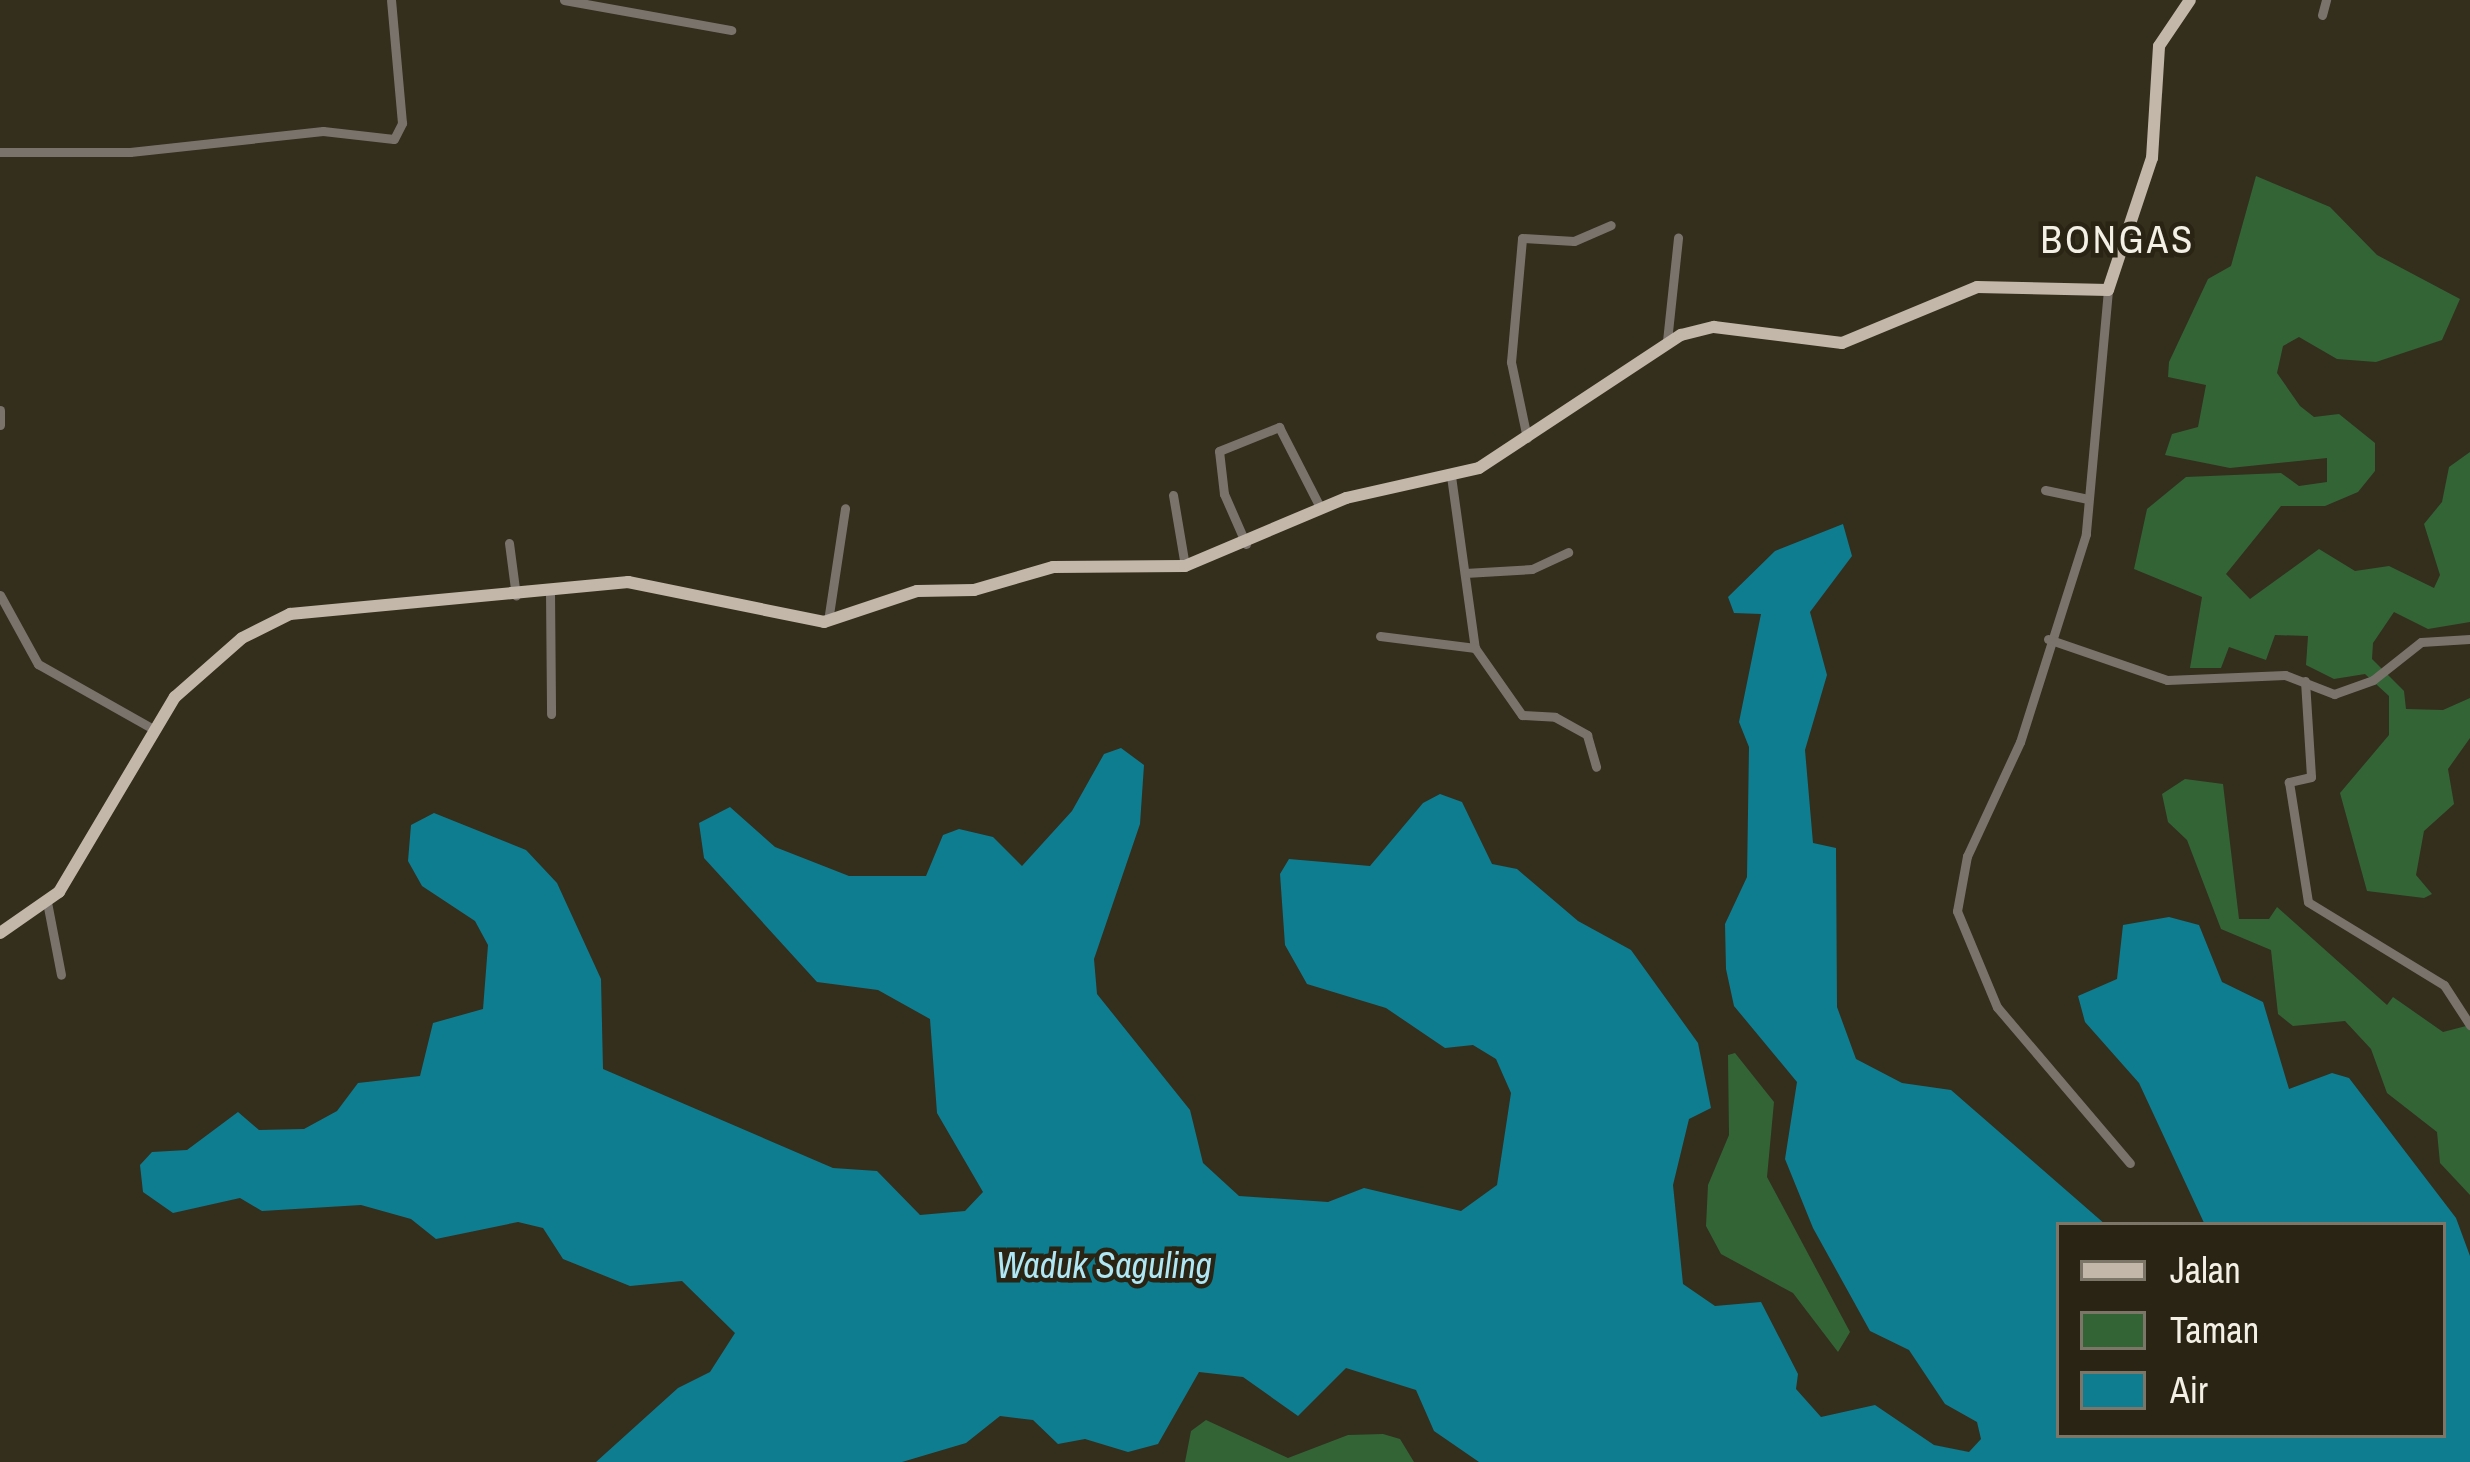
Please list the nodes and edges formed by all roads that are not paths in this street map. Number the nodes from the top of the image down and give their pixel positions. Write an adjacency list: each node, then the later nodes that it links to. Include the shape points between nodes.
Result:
1 (391, 0): 7 (street, via 402,123 394,139 323,130 130,152)
2 (564, 0): 6 (street)
3 (2191, 0): 10 (main road, via 2158,46 2152,158)
4 (2326, 0): 5 (street)
5 (2322, 15)
6 (731, 31)
7 (0, 152)
8 (1611, 225): 14 (street, via 1574,241 1522,238 1511,362)
9 (1678, 238): 11 (street)
10 (2108, 290): 11 (main road, via 1977,287 1842,343 1714,327); 18 (street)
11 (1667, 341): 14 (main road)
12 (0, 410): 13 (street)
13 (0, 425)
14 (1527, 438): 15 (main road)
15 (1451, 476): 19 (main road); 25 (street)
16 (2045, 490): 18 (street)
17 (1173, 495): 24 (street)
18 (2088, 499): 31 (street, via 2086,534)
19 (1320, 507): 22 (main road); 22 (street, via 1279,427 1219,451 1224,494)
20 (845, 508): 29 (street, via 828,572)
21 (508, 543): 28 (street)
22 (1246, 544): 24 (main road)
23 (1568, 552): 25 (street, via 1532,569)
24 (1185, 566): 29 (main road, via 1053,567 974,590 917,591)
25 (1465, 573): 33 (street)
26 (550, 591): 28 (main road); 29 (main road, via 642,583); 35 (street)
27 (0, 595): 36 (street, via 38,664)
28 (516, 596): 36 (main road, via 279,618 222,653)
29 (828, 621)
30 (1380, 636): 33 (street)
31 (2048, 639): 34 (street, via 2177,682); 42 (street, via 2020,742 1967,856 1958,929 1997,1007)
32 (2470, 639): 34 (street, via 2421,642 2396,666 2341,693)
33 (1475, 649): 37 (street, via 1522,715 1555,716 1587,735)
34 (2305, 681): 41 (street, via 2311,777 2288,782 2308,902 2444,986)
35 (551, 715)
36 (150, 727): 38 (main road, via 110,810)
37 (1596, 767)
38 (47, 902): 39 (main road); 40 (street)
39 (0, 933)
40 (61, 975)
41 (2470, 1024)
42 (2130, 1163)

